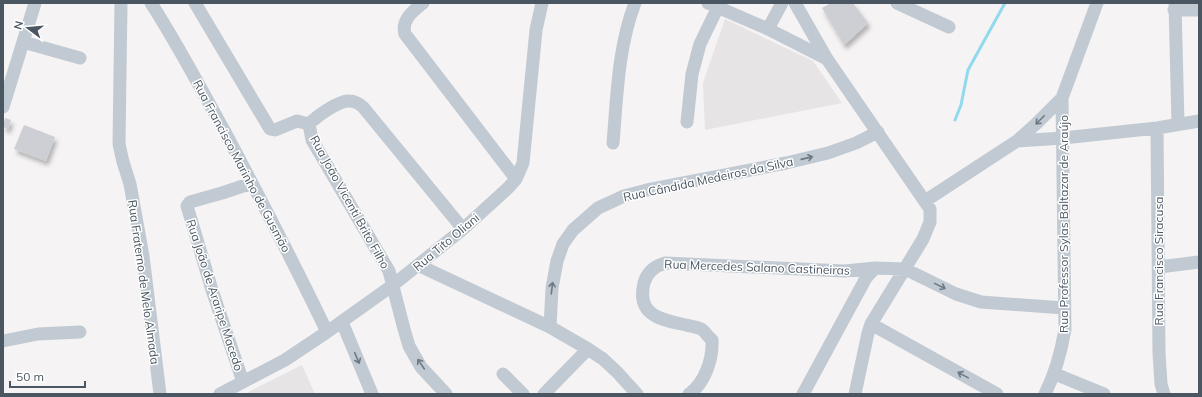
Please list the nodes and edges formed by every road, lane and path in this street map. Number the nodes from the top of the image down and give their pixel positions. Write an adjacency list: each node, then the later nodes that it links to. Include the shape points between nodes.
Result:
1 (35, 3): 17 (street)
2 (121, 3): 53 (street, Rua Fraterno de Melo Almada, via 120,144 143,256)
3 (151, 3): 32 (street, Rua Francisco Marinho de Gusmão)
4 (195, 3): 24 (street, via 270,130 297,121)
5 (423, 3): 31 (street, via 413,10 407,19 405,34)
6 (542, 3): 31 (street, Rua Tito Oliani, via 536,30 522,163)
7 (635, 3): 30 (street, via 621,62)
8 (782, 3): 16 (street)
9 (795, 3): 19 (street)
10 (898, 3): 15 (street)
11 (1097, 3): 20 (street)
12 (713, 5): 16 (street); 23 (street, via 692,74)
13 (1175, 6): 14 (street); 25 (street)
14 (1199, 10)
15 (949, 27)
16 (768, 29): 19 (street)
17 (23, 42): 18 (street); 21 (street)
18 (80, 58)
19 (827, 59): 27 (street)
20 (1062, 98): 28 (street, Rua Professor Sylas Baltazar de Araújo); 29 (street, one-way to 29)
21 (3, 107)
22 (1199, 121): 25 (street)
23 (686, 122)
24 (308, 124): 34 (street, Rua João Vicenti Brito Filho, via 342,102 349,100 364,107); 40 (street, Rua João Vicenti Brito Filho, via 312,140 389,271)
25 (1178, 124): 26 (street)
26 (1157, 128): 28 (street); 37 (street, Rua Francisco Siracusa)
27 (878, 132): 33 (street); 44 (street, Rua Cândida Medeiros da Silva, one-way to 27, via 552,288 563,244 573,230 598,208 624,196 647,190 828,153)
28 (1063, 138): 29 (street); 41 (street, Rua Professor Sylas Baltazar de Araújo)
29 (1017, 141): 33 (street)
30 (613, 143)
31 (516, 179): 34 (street, Rua Tito Oliani)
32 (252, 183): 46 (street, Rua Francisco Marinho de Gusmão); 51 (street, Rua João de Araripe Macedo, via 190,202 187,206)
33 (925, 201): 39 (street, via 931,214 929,227)
34 (463, 229): 36 (street, Rua Tito Oliani)
35 (1199, 262): 37 (street)
36 (418, 265): 40 (street, Rua Tito Oliani); 44 (street)
37 (1159, 267): 52 (street, Rua Francisco Siracusa)
38 (874, 268): 39 (street); 60 (street, Rua Mercedes Salano Castineiras, via 845,272 676,263 658,265 645,278 645,307 652,314 665,320 700,329 712,340 712,352 700,383); 61 (street, via 866,278)
39 (905, 269): 41 (street, one-way to 41, via 956,294 981,302); 43 (street)
40 (393, 285): 42 (street, Rua Tito Oliani); 56 (street, Rua João Vicenti Brito Filho, one-way to 40, via 422,367 409,346)
41 (1064, 308): 50 (street, Rua Professor Sylas Baltazar de Araújo, via 1065,329)
42 (342, 322): 46 (street, Rua Tito Oliani); 55 (street, one-way to 55)
43 (871, 324): 62 (street); 63 (street, one-way to 43)
44 (550, 327): 48 (street)
45 (80, 332): 47 (street, via 38,334)
46 (327, 332): 51 (street, Rua Tito Oliani, via 285,360)
47 (3, 341)
48 (588, 349): 58 (street); 59 (street, via 617,372)
49 (504, 374): 57 (street)
50 (1055, 374): 64 (street, Rua Professor Sylas Baltazar de Araújo); 65 (street)
51 (243, 382): 54 (street, Rua Tito Oliani)
52 (1160, 391)
53 (160, 394)
54 (220, 394)
55 (372, 394)
56 (446, 394)
57 (522, 394)
58 (544, 394)
59 (637, 394)
60 (689, 394)
61 (803, 394)
62 (855, 394)
63 (997, 394)
64 (1045, 394)
65 (1104, 394)

